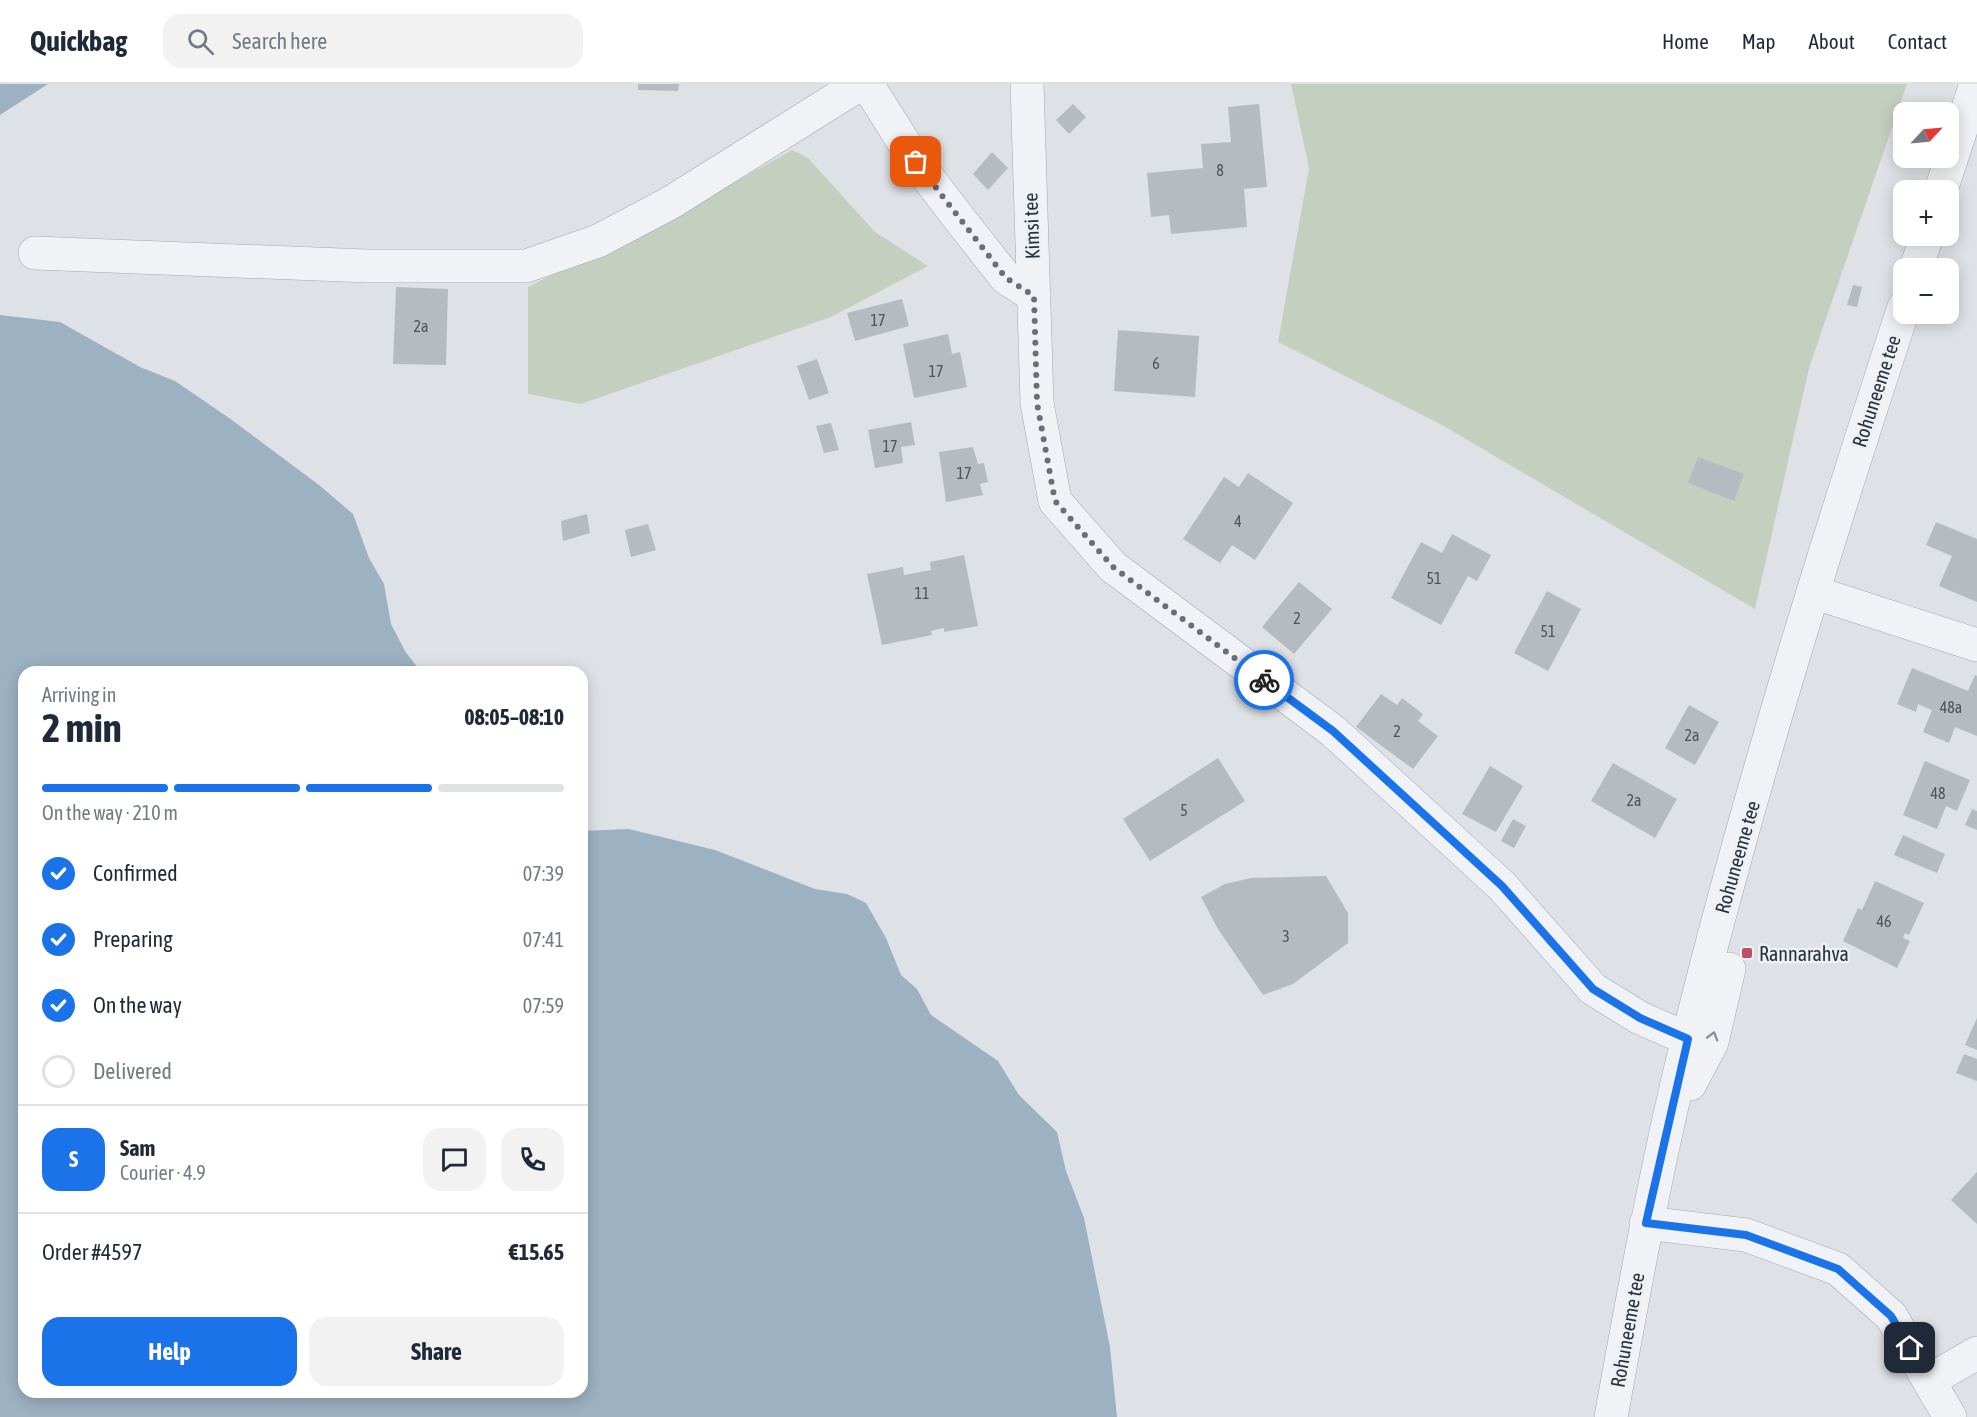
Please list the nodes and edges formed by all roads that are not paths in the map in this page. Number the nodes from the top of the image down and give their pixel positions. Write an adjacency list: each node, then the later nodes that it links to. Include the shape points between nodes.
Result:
1 (860, 84): 6 (street, via 670,203 597,241 526,266 367,266)
2 (867, 84): 7 (street, via 916,162 978,243 1006,278)
3 (1027, 84): 7 (street, Kimsi tee)
4 (1974, 100): 5 (street)
5 (1945, 180)
6 (35, 253)
7 (1034, 296): 12 (street, Kimsi tee, via 1037,403 1055,501 1113,567 1333,731 1502,886 1593,989 1640,1018)
8 (1899, 324): 9 (street, Rohuneeme tee)
9 (1813, 592): 10 (street); 11 (street, Rohuneeme tee)
10 (1977, 645)
11 (1744, 831): 12 (street, Rohuneeme tee); 13 (street, one-way to 11, via 1712,1042 1750,882)
12 (1688, 1039): 13 (street, Rohuneeme tee)
13 (1668, 1126): 14 (street, Rohuneeme tee)
14 (1646, 1223): 16 (street, via 1746,1235 1838,1269 1891,1316); 17 (street, Rohuneeme tee)
15 (1977, 1353): 16 (street)
16 (1930, 1380): 18 (street)
17 (1611, 1417)
18 (1950, 1417)

